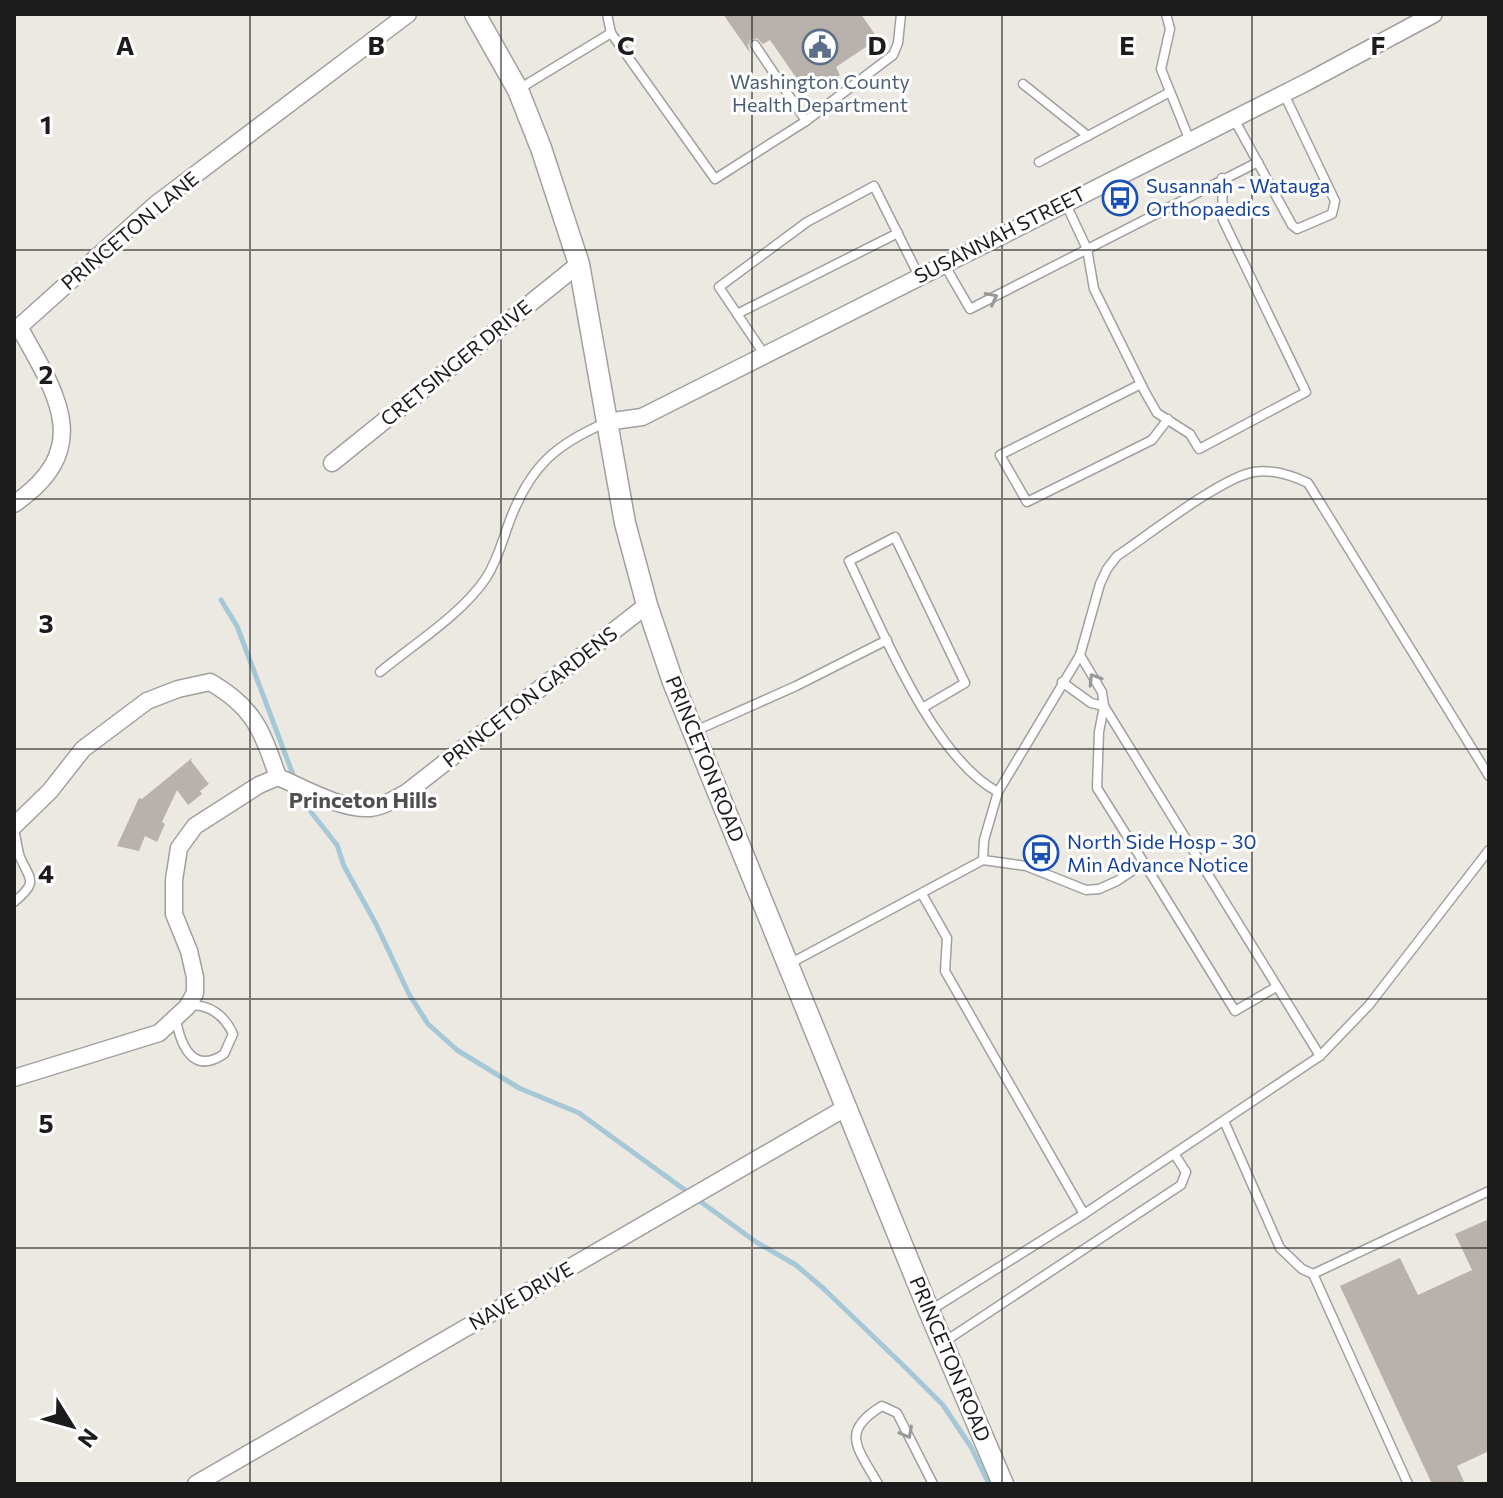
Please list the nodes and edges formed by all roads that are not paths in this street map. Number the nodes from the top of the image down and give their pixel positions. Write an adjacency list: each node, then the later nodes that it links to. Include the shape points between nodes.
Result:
1 (408, 14): 27 (street, PRINCETON LANE, via 155,205)
2 (475, 14): 10 (street, PRINCETON ROAD)
3 (607, 14): 7 (lane)
4 (901, 14): 14 (lane, via 893,55)
5 (1166, 14): 11 (lane, via 1170,29 1161,69)
6 (1434, 14): 12 (street, SUSANNAH STREET)
7 (611, 33): 10 (lane); 14 (lane, via 715,179)
8 (755, 45): 14 (lane)
9 (1023, 84): 15 (lane)
10 (518, 90): 24 (street, PRINCETON ROAD)
11 (1170, 92): 15 (lane); 16 (lane)
12 (1284, 94): 13 (street, SUSANNAH STREET); 18 (lane, via 1335,201 1332,214 1297,229)
13 (1234, 119): 16 (street, SUSANNAH STREET); 18 (lane)
14 (806, 121)
15 (1088, 136): 17 (lane)
16 (1190, 141): 20 (street, SUSANNAH STREET)
17 (1039, 162)
18 (1258, 162): 19 (lane)
19 (1222, 178): 22 (lane); 30 (lane, via 1223,220 1306,392 1199,449 1190,434)
20 (1065, 202): 22 (lane); 23 (street, SUSANNAH STREET)
21 (898, 233): 25 (lane); 26 (lane); 26 (lane, via 874,186 807,222 719,287)
22 (1087, 249): 23 (lane, one-way to 22, via 970,309); 29 (lane, via 1094,289)
23 (943, 263): 25 (street, SUSANNAH STREET)
24 (579, 264): 31 (street, PRINCETON ROAD); 32 (street, CRETSINGER DRIVE)
25 (919, 276): 28 (street, SUSANNAH STREET)
26 (737, 314): 28 (lane)
27 (17, 324): 33 (street, PRINCETON LANE, via 57,401 63,432 49,474)
28 (764, 354): 31 (street, SUSANNAH STREET, via 642,417)
29 (1141, 384): 30 (lane, via 1157,413); 30 (lane, via 1000,455 1027,502 1152,440)
30 (1168, 419)
31 (606, 422): 34 (street, PRINCETON ROAD); 37 (lane, via 573,437 535,472 488,576 472,597)
32 (332, 463)
33 (14, 504)
34 (647, 605): 41 (street, PRINCETON ROAD); 43 (street, PRINCETON GARDENS, via 385,804 368,808 328,799)
35 (887, 640): 40 (lane); 40 (lane, via 849,561 895,537 965,683); 41 (lane)
36 (1080, 655): 38 (lane); 39 (lane, one-way to 36, via 1102,692); 42 (lane, via 1100,584 1117,556 1229,482 1253,472 1291,475 1308,483)
37 (380, 672)
38 (1062, 682): 39 (lane); 44 (lane)
39 (1104, 706): 48 (lane, via 1097,788); 52 (lane)
40 (924, 707): 44 (lane, via 962,761)
41 (693, 732): 51 (street, PRINCETON ROAD)
42 (1489, 776)
43 (278, 777): 45 (street, via 255,720 234,696 210,682 147,701 83,749); 53 (street, via 195,826 179,848 174,914 195,977 195,993)
44 (998, 792): 47 (lane)
45 (14, 828): 50 (lane, via 20,857 31,876)
46 (1489, 850): 55 (lane, via 1369,1005)
47 (983, 860): 48 (lane, via 1026,866 1086,890 1117,881); 49 (lane)
48 (1144, 863): 52 (lane, via 1235,1011)
49 (922, 894): 51 (lane); 61 (lane, via 947,938 945,971)
50 (14, 902)
51 (788, 965): 57 (street, PRINCETON ROAD)
52 (1276, 987): 55 (lane)
53 (187, 1007): 54 (street); 54 (lane, via 212,1010 225,1021 233,1034 224,1054 211,1061 189,1055)
54 (176, 1020): 56 (street, via 159,1033)
55 (1320, 1056): 58 (lane)
56 (14, 1078)
57 (847, 1107): 63 (street, PRINCETON ROAD); 65 (street, NAVE DRIVE)
58 (1224, 1121): 59 (lane); 62 (lane, via 1280,1248)
59 (1175, 1155): 61 (lane); 64 (lane, via 1186,1172 1181,1185)
60 (1489, 1191): 62 (lane)
61 (1084, 1214): 63 (lane)
62 (1313, 1274): 69 (lane)
63 (929, 1311): 64 (street, PRINCETON ROAD)
64 (944, 1342): 68 (street, PRINCETON ROAD)
65 (196, 1484)
66 (878, 1484): 67 (lane, one-way to 67, via 855,1435 861,1419 882,1406 897,1413)
67 (933, 1484)
68 (1003, 1484)
69 (1408, 1484)

